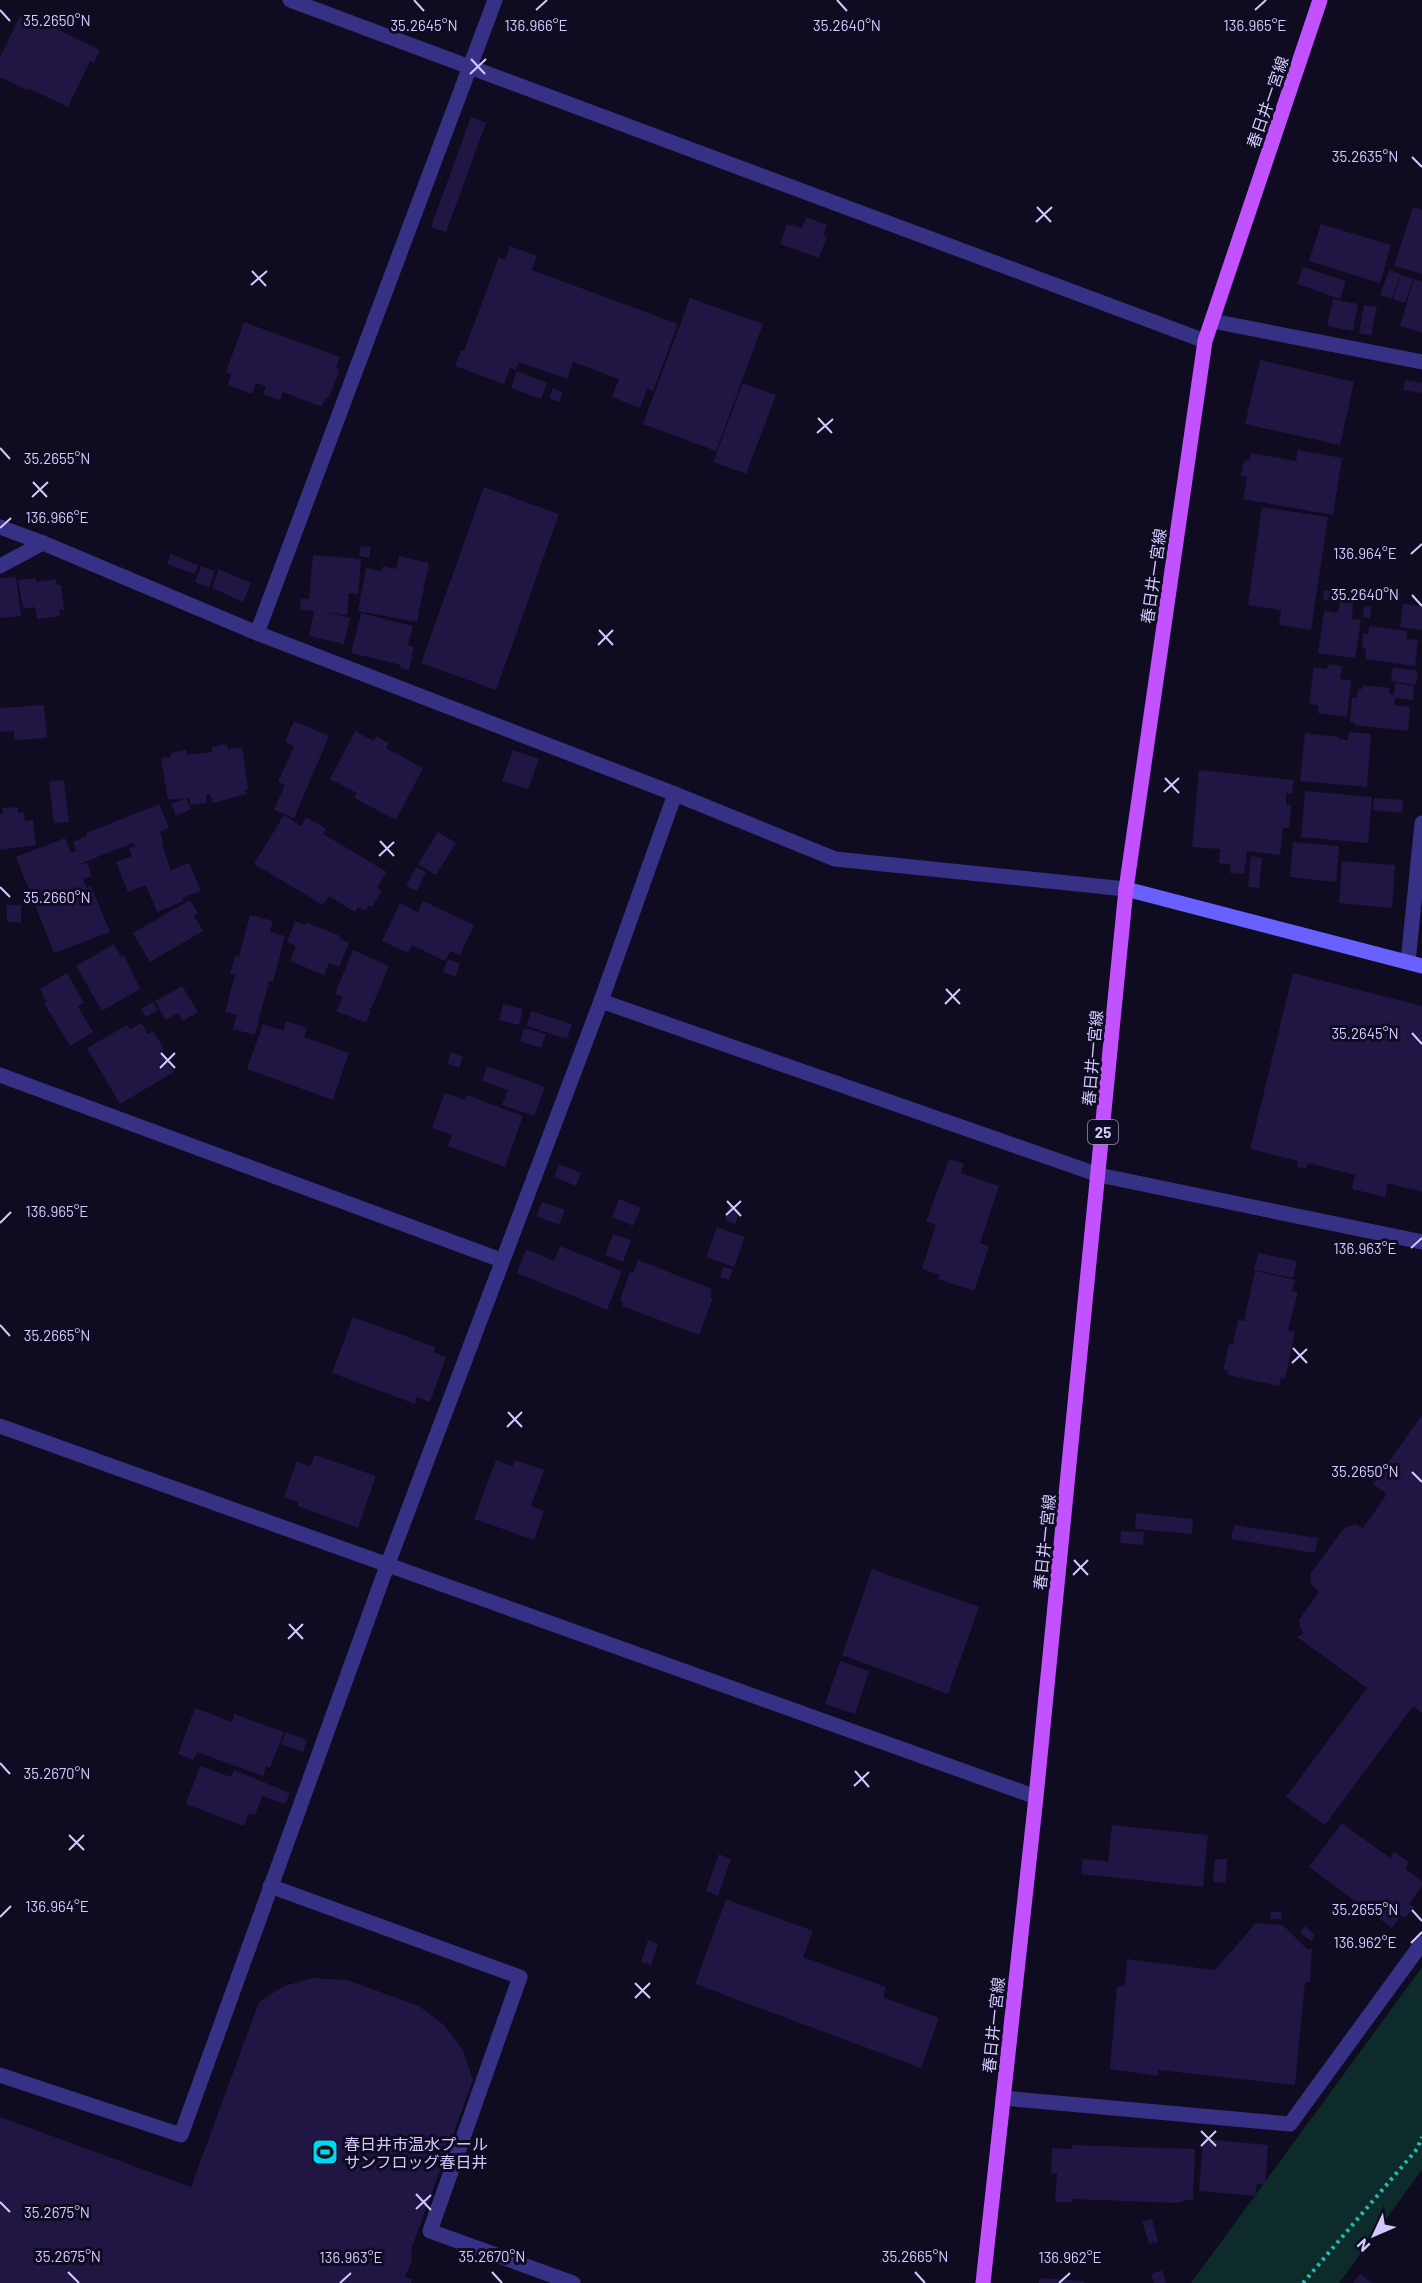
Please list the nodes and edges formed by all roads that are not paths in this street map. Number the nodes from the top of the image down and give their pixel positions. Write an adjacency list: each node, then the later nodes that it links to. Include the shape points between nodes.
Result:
1 (290, 0): 4 (street)
2 (495, 0): 4 (street)
3 (1320, 0): 5 (main road, 春日井一宮線 / 25)
4 (471, 66): 6 (street); 11 (street)
5 (1212, 321): 6 (main road, 春日井一宮線 / 25); 7 (street)
6 (1205, 341): 14 (main road, 春日井一宮線 / 25)
7 (1422, 362)
8 (0, 527): 9 (street)
9 (43, 543): 10 (street); 11 (street)
10 (0, 566)
11 (256, 633): 12 (street)
12 (675, 794): 14 (street, via 835,859); 16 (street)
13 (1422, 823): 15 (street)
14 (1126, 889): 15 (street); 18 (main road, 春日井一宮線 / 25)
15 (1415, 964)
16 (601, 1001): 18 (street); 20 (street)
17 (0, 1075): 20 (street)
18 (1099, 1175): 19 (street); 23 (main road, 春日井一宮線 / 25)
19 (1422, 1242)
20 (501, 1260): 22 (street)
21 (0, 1426): 22 (street)
22 (387, 1566): 23 (street); 24 (street)
23 (1036, 1797): 27 (main road, 春日井一宮線 / 25)
24 (270, 1886): 26 (street, via 181,2134); 28 (street, via 520,1977 430,2231)
25 (1422, 1943): 27 (street, via 1290,2124)
26 (0, 2075)
27 (1003, 2098): 29 (main road, 春日井一宮線 / 25)
28 (573, 2283)
29 (983, 2283)

